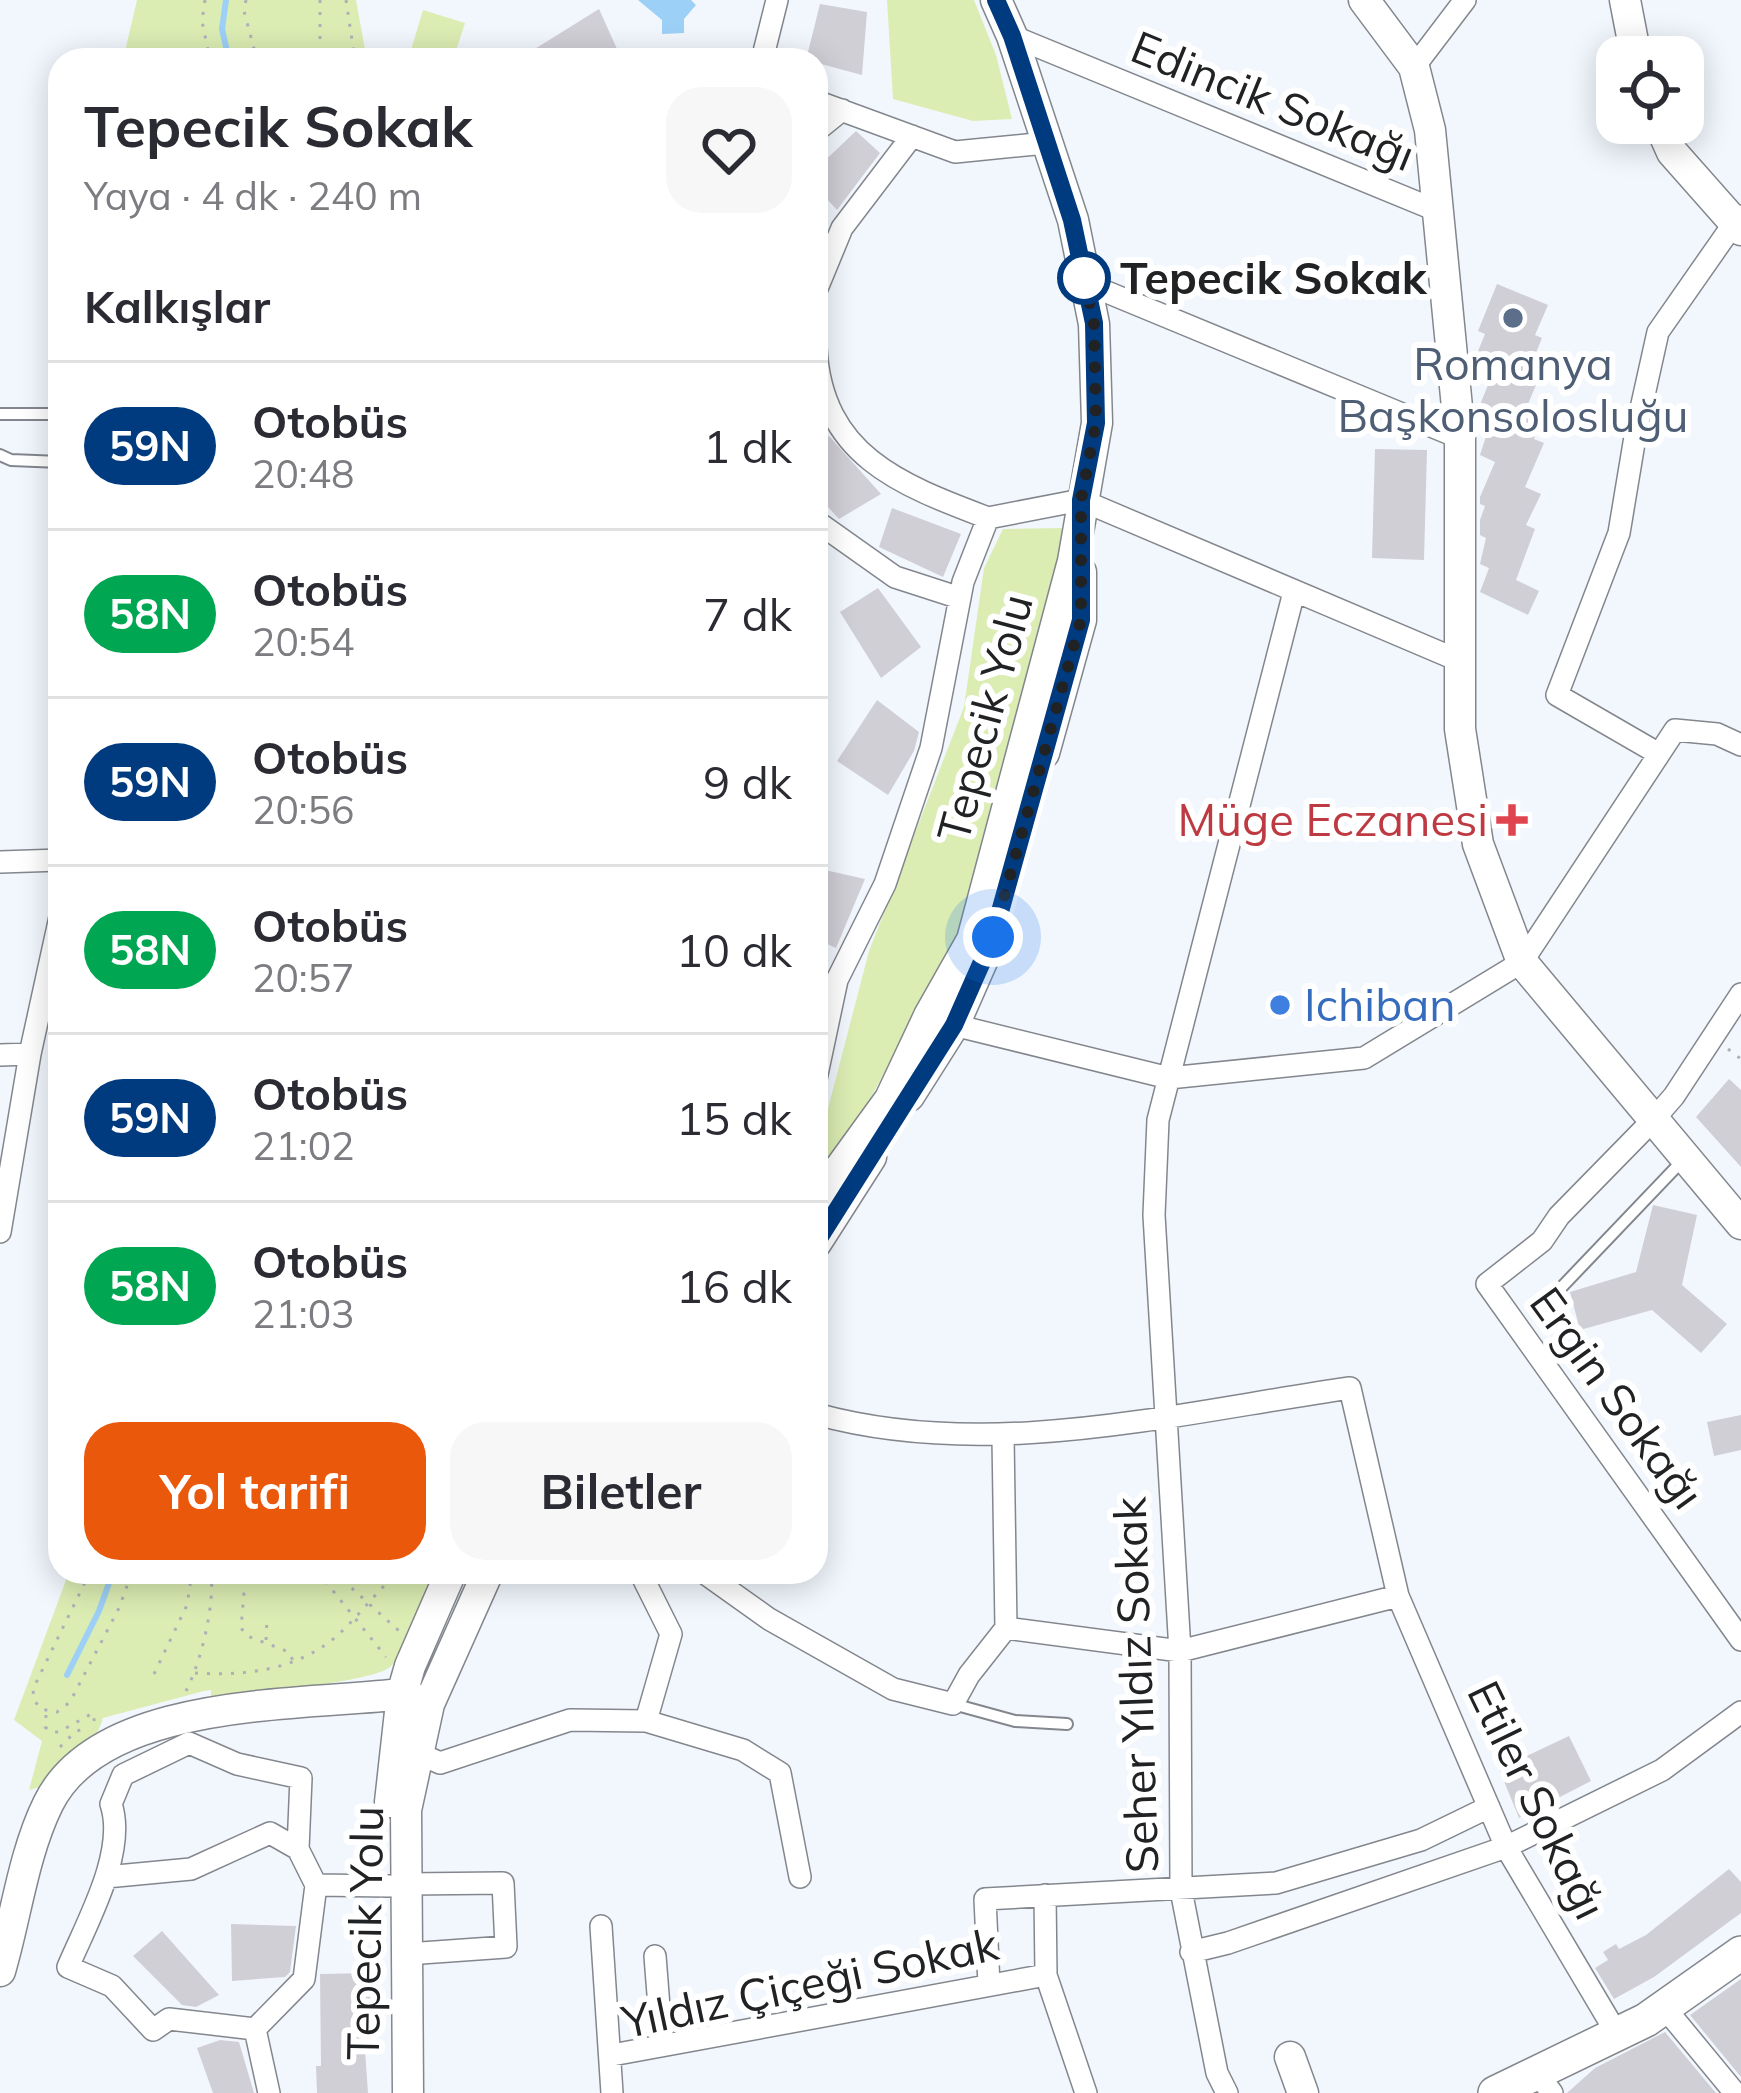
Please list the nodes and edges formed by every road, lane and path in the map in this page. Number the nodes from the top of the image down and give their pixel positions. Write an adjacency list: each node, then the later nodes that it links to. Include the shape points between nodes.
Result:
1 (205, 0): 12 (path)
2 (247, 0): 13 (path)
3 (320, 0): 14 (path)
4 (346, 0): 15 (path)
5 (777, 0): 16 (street)
6 (996, 0): 10 (main road, Tepecik Yolu)
7 (1364, 0): 17 (main road)
8 (1465, 0): 17 (street)
9 (1625, 0): 11 (main road)
10 (1012, 36): 22 (main road, Tepecik Yolu); 24 (street, Edincik Sokağı)
11 (1632, 36)
12 (208, 48)
13 (254, 48)
14 (320, 48)
15 (353, 48)
16 (765, 48)
17 (1414, 67): 24 (main road)
18 (828, 105): 19 (street)
19 (842, 110): 20 (street); 21 (street)
20 (828, 121)
21 (912, 136): 22 (street, via 956,152); 26 (street, via 842,228)
22 (1046, 143): 27 (main road, Tepecik Yolu)
23 (1668, 144): 25 (main road)
24 (1438, 211): 31 (main road)
25 (1739, 222): 41 (street, via 1658,332 1619,533 1557,695)
26 (828, 262)
27 (1085, 283): 31 (street); 34 (main road, Tepecik Yolu, via 1096,423)
28 (828, 399): 35 (street, via 832,416 878,470)
29 (0, 414): 30 (lane)
30 (48, 414)
31 (1460, 438): 39 (main road)
32 (0, 455): 33 (lane)
33 (48, 462)
34 (1081, 500): 35 (street); 37 (street); 47 (main road, Tepecik Yolu, via 972,940)
35 (988, 518): 38 (street)
36 (828, 530): 38 (street, via 895,577)
37 (1294, 592): 39 (street); 51 (street)
38 (960, 598): 48 (street, via 931,748 885,884 837,980)
39 (1460, 661): 44 (main road, via 1460,729 1478,844)
40 (1741, 745): 41 (street, via 1675,730)
41 (1659, 754): 44 (street)
42 (48, 860): 43 (street)
43 (0, 862)
44 (1522, 962): 51 (street, via 1364,1058); 52 (main road)
45 (48, 972): 49 (street)
46 (1741, 994): 52 (street, Ergin Sokağı)
47 (942, 1020): 51 (street); 54 (main road, Tepecik Yolu); 55 (main road, Tepecik Yolu)
48 (828, 1022)
49 (30, 1054): 50 (street); 57 (street)
50 (0, 1055)
51 (1169, 1078): 59 (street, Seher Yıldız Sokak, via 1158,1120 1154,1215)
52 (1654, 1119): 53 (main road); 79 (street, Ergin Sokağı, via 1542,1241 1486,1284)
53 (1686, 1158): 56 (main road); 58 (lane)
54 (828, 1184)
55 (828, 1222)
56 (1741, 1224)
57 (0, 1232)
58 (1557, 1292)
59 (1164, 1415): 61 (street); 74 (street, Etiler Sokağı, via 1350,1388); 81 (street, Seher Yıldız Sokak)
60 (828, 1417): 61 (street, via 871,1429)
61 (1004, 1437): 78 (street)
62 (84, 1584): 88 (path, via 33,1689)
63 (128, 1584): 88 (path, via 70,1702)
64 (189, 1584): 85 (path)
65 (210, 1584): 83 (path)
66 (244, 1584): 80 (path, via 241,1628)
67 (327, 1584): 76 (path)
68 (345, 1584): 75 (path)
69 (386, 1584): 75 (path)
70 (446, 1584): 84 (main road, Tepecik Yolu)
71 (479, 1584): 84 (main road, Tepecik Yolu)
72 (646, 1584): 90 (street, via 671,1634)
73 (720, 1584): 87 (street, via 893,1689)
74 (1398, 1595): 81 (street); 94 (street, Etiler Sokağı)
75 (364, 1604): 76 (path); 84 (path)
76 (354, 1617): 82 (path); 84 (path)
77 (267, 1618): 80 (path)
78 (1006, 1628): 81 (street); 87 (street)
79 (1741, 1640)
80 (267, 1643): 82 (path)
81 (1180, 1652): 101 (street, Seher Yıldız Sokak)
82 (293, 1662): 83 (path, via 267,1671)
83 (195, 1673): 86 (path)
84 (413, 1673): 93 (main road, Tepecik Yolu); 100 (main road, Tepecik Yolu, via 390,1807); 108 (main road, via 196,1712 122,1739 86,1762 45,1808)
85 (154, 1674)
86 (183, 1696)
87 (953, 1704): 91 (lane, via 1015,1721)
88 (46, 1711): 92 (path, via 51,1732 93,1713)
89 (1741, 1712): 95 (street, via 1662,1770)
90 (646, 1721): 93 (street, via 570,1720 440,1763); 97 (street, via 743,1750 780,1773)
91 (1067, 1724)
92 (91, 1727)
93 (418, 1754): 100 (main road, Tepecik Yolu)
94 (1489, 1807): 95 (street, Etiler Sokağı); 101 (street, via 1421,1840 1276,1883)
95 (1506, 1847): 104 (street); 113 (street, Etiler Sokağı)
96 (298, 1850): 98 (street, via 270,1833 190,1869); 98 (street, via 301,1778 189,1743 123,1775 111,1804 116,1820); 99 (street)
97 (800, 1876)
98 (106, 1877): 112 (street, via 68,1967 112,1986 153,2030 170,2019)
99 (316, 1885): 100 (street); 112 (street, via 304,1979)
100 (398, 1885): 106 (main road, Tepecik Yolu); 106 (street, via 502,1883 506,1947); 120 (main road, Tepecik Yolu)
101 (1180, 1890): 102 (street); 104 (street, Seher Yıldız Sokak)
102 (1045, 1895): 109 (street, Yıldız Çiçeği Sokak); 110 (street, via 985,1899)
103 (601, 1926): 115 (street)
104 (1191, 1952): 124 (street, Seher Yıldız Sokak)
105 (1741, 1953): 111 (main road)
106 (406, 1954): 121 (main road, Tepecik Yolu)
107 (655, 1956): 114 (street)
108 (0, 1971)
109 (1046, 1975): 110 (street, Yıldız Çiçeği Sokak); 123 (street)
110 (989, 1985): 114 (street, Yıldız Çiçeği Sokak)
111 (1664, 2007): 113 (main road); 118 (street)
112 (255, 2029): 119 (street)
113 (1617, 2034): 117 (main road)
114 (662, 2045): 115 (street, Yıldız Çiçeği Sokak)
115 (612, 2055): 122 (street, Yıldız Çiçeği Sokak)
116 (1290, 2057): 125 (main road)
117 (1544, 2083): 126 (main road)
118 (1734, 2084)
119 (269, 2093)
120 (391, 2093)
121 (408, 2093)
122 (612, 2093)
123 (1086, 2093)
124 (1227, 2093)
125 (1303, 2093)
126 (1496, 2093)

